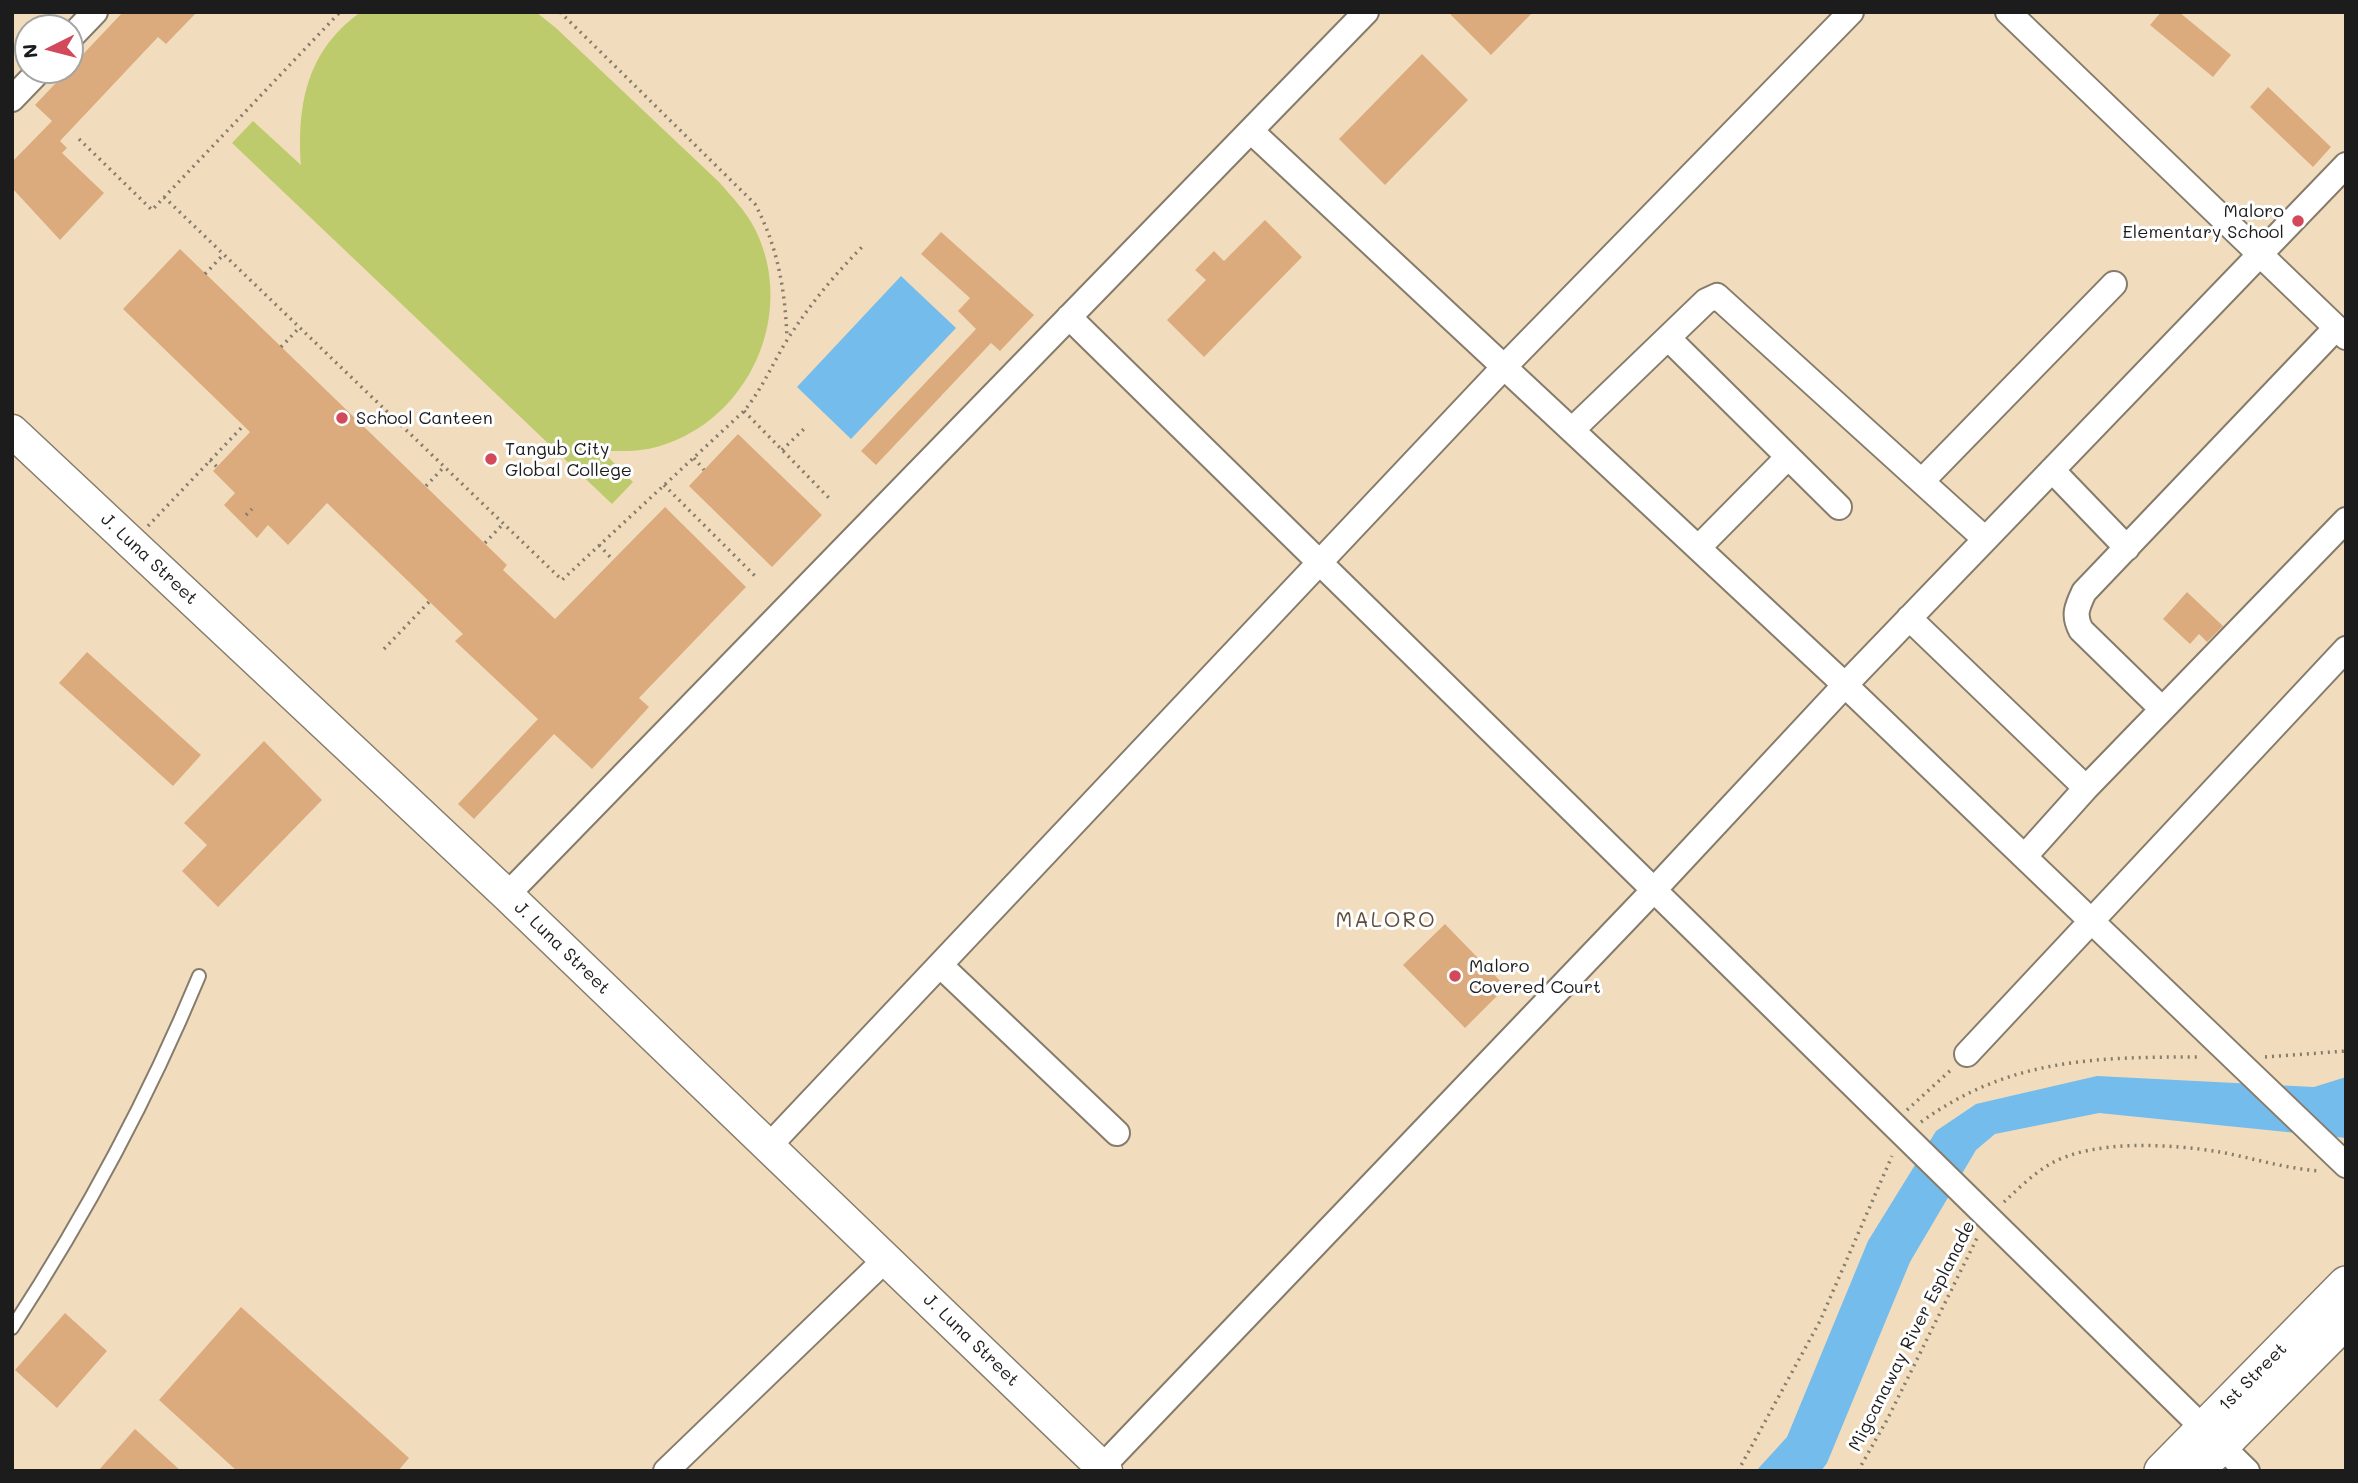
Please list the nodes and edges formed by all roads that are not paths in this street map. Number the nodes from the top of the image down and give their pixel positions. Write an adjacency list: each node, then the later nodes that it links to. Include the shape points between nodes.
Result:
1 (1366, 12): 6 (street)
2 (1851, 12): 13 (street)
3 (2008, 12): 8 (street)
4 (26, 84): 5 (street)
5 (12, 99)
6 (1251, 131): 10 (street); 13 (street)
7 (2346, 165): 8 (street)
8 (2262, 253): 11 (street); 17 (street)
9 (2114, 284): 18 (street)
10 (1069, 317): 24 (street); 32 (street)
11 (2341, 332): 23 (street)
12 (1668, 338): 15 (street); 16 (street); 18 (street, via 1706,301 1717,296 1723,299)
13 (1504, 367): 15 (street); 24 (street)
14 (12, 430): 32 (street, J. Luna Street)
15 (1572, 430): 22 (street)
16 (1787, 457): 19 (street); 22 (street)
17 (2052, 470): 21 (street); 23 (street)
18 (1923, 481): 21 (street)
19 (1839, 507)
20 (2346, 520): 28 (street)
21 (1985, 539): 25 (street)
22 (1698, 548): 27 (street)
23 (2127, 548): 28 (street, via 2084,592 2075,610 2076,621)
24 (1320, 564): 31 (street); 34 (street)
25 (1909, 618): 27 (street); 29 (street)
26 (2346, 649): 33 (street)
27 (1845, 685): 30 (street); 31 (street)
28 (2162, 709): 29 (street)
29 (2086, 788): 30 (street)
30 (2025, 856): 33 (street)
31 (1653, 891): 44 (street); 45 (street)
32 (507, 895): 38 (street, J. Luna Street)
33 (2094, 921): 36 (street); 39 (street, via 2319,1141)
34 (940, 965): 37 (street); 38 (street)
35 (199, 976): 43 (lane, via 141,1108)
36 (1967, 1054)
37 (1117, 1133)
38 (769, 1146): 40 (street, J. Luna Street)
39 (2338, 1168)
40 (886, 1259): 45 (street, J. Luna Street); 46 (street)
41 (2346, 1284): 44 (main road, 1st Street)
42 (2346, 1320): 44 (main road, 1st Street)
43 (12, 1328)
44 (2212, 1436): 47 (main road, 1st Street); 48 (main road, 1st Street); 49 (street)
45 (1104, 1469)
46 (666, 1471)
47 (2162, 1471)
48 (2196, 1471)
49 (2247, 1471)

